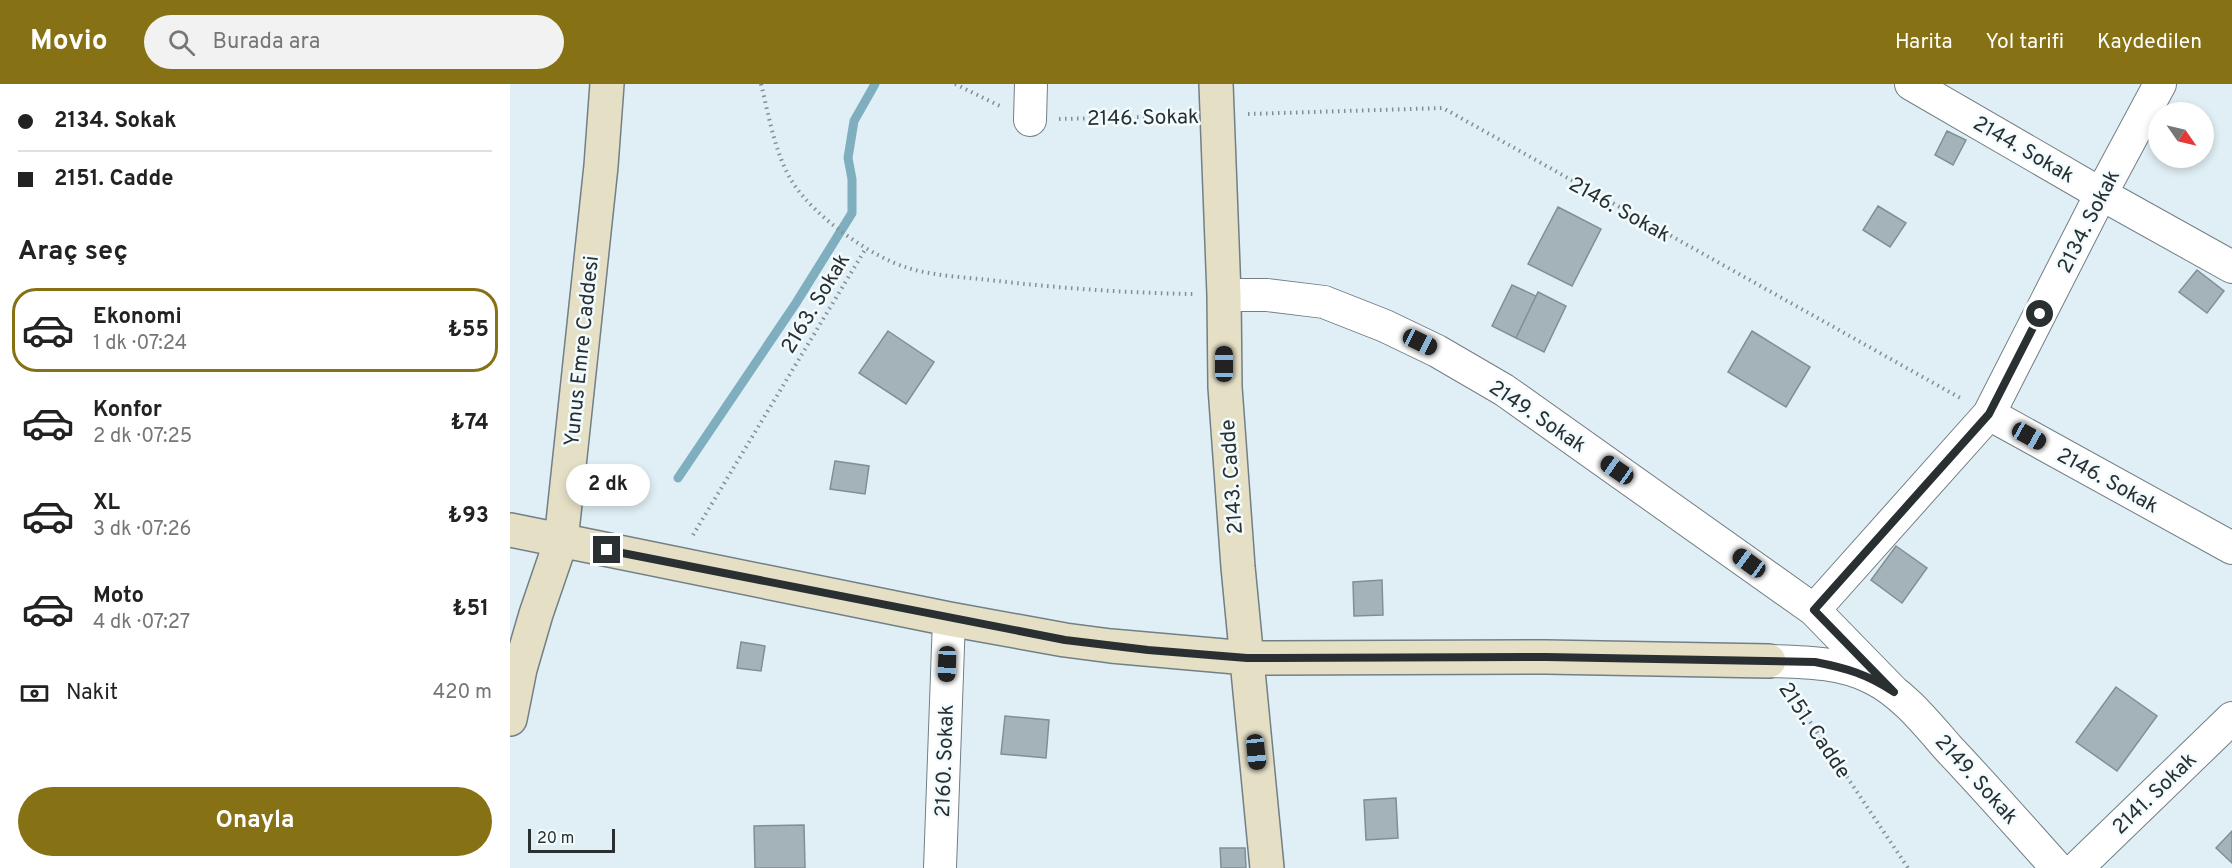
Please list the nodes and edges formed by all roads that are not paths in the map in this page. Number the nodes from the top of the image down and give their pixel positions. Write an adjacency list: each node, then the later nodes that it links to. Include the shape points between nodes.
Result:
1 (607, 84): 12 (street, Yunus Emre Caddesi)
2 (1031, 84): 6 (street)
3 (1911, 84): 7 (street, 2144. Sokak)
4 (2160, 84): 7 (street, 2134. Sokak)
5 (1216, 100): 9 (street, 2143. Cadde)
6 (1030, 120)
7 (2101, 194): 8 (street, 2144. Sokak); 10 (street, 2134. Sokak)
8 (2232, 267)
9 (1224, 295): 14 (street, 2149. Sokak, via 1267,295 1324,302 1437,351 1504,390); 16 (street, 2143. Cadde, via 1224,387)
10 (1989, 414): 13 (street, 2146. Sokak); 14 (street, 2134. Sokak)
11 (514, 534): 12 (street, 2151. Cadde)
12 (561, 541): 15 (street, 2151. Cadde); 20 (street, Yunus Emre Caddesi, via 520,669)
13 (2232, 548)
14 (1814, 610): 18 (street, 2149. Sokak)
15 (949, 619): 16 (street, 2151. Cadde, via 1065,640); 21 (street, 2160. Sokak)
16 (1247, 658): 17 (street, 2151. Cadde); 22 (street, 2143. Cadde)
17 (1769, 661): 18 (street, 2149. Sokak, via 1815,662 1849,668)
18 (1894, 692): 23 (street, 2149. Sokak)
19 (2232, 718): 24 (street, 2141. Sokak)
20 (510, 719)
21 (940, 868)
22 (1267, 868)
23 (2057, 868)
24 (2076, 868)

